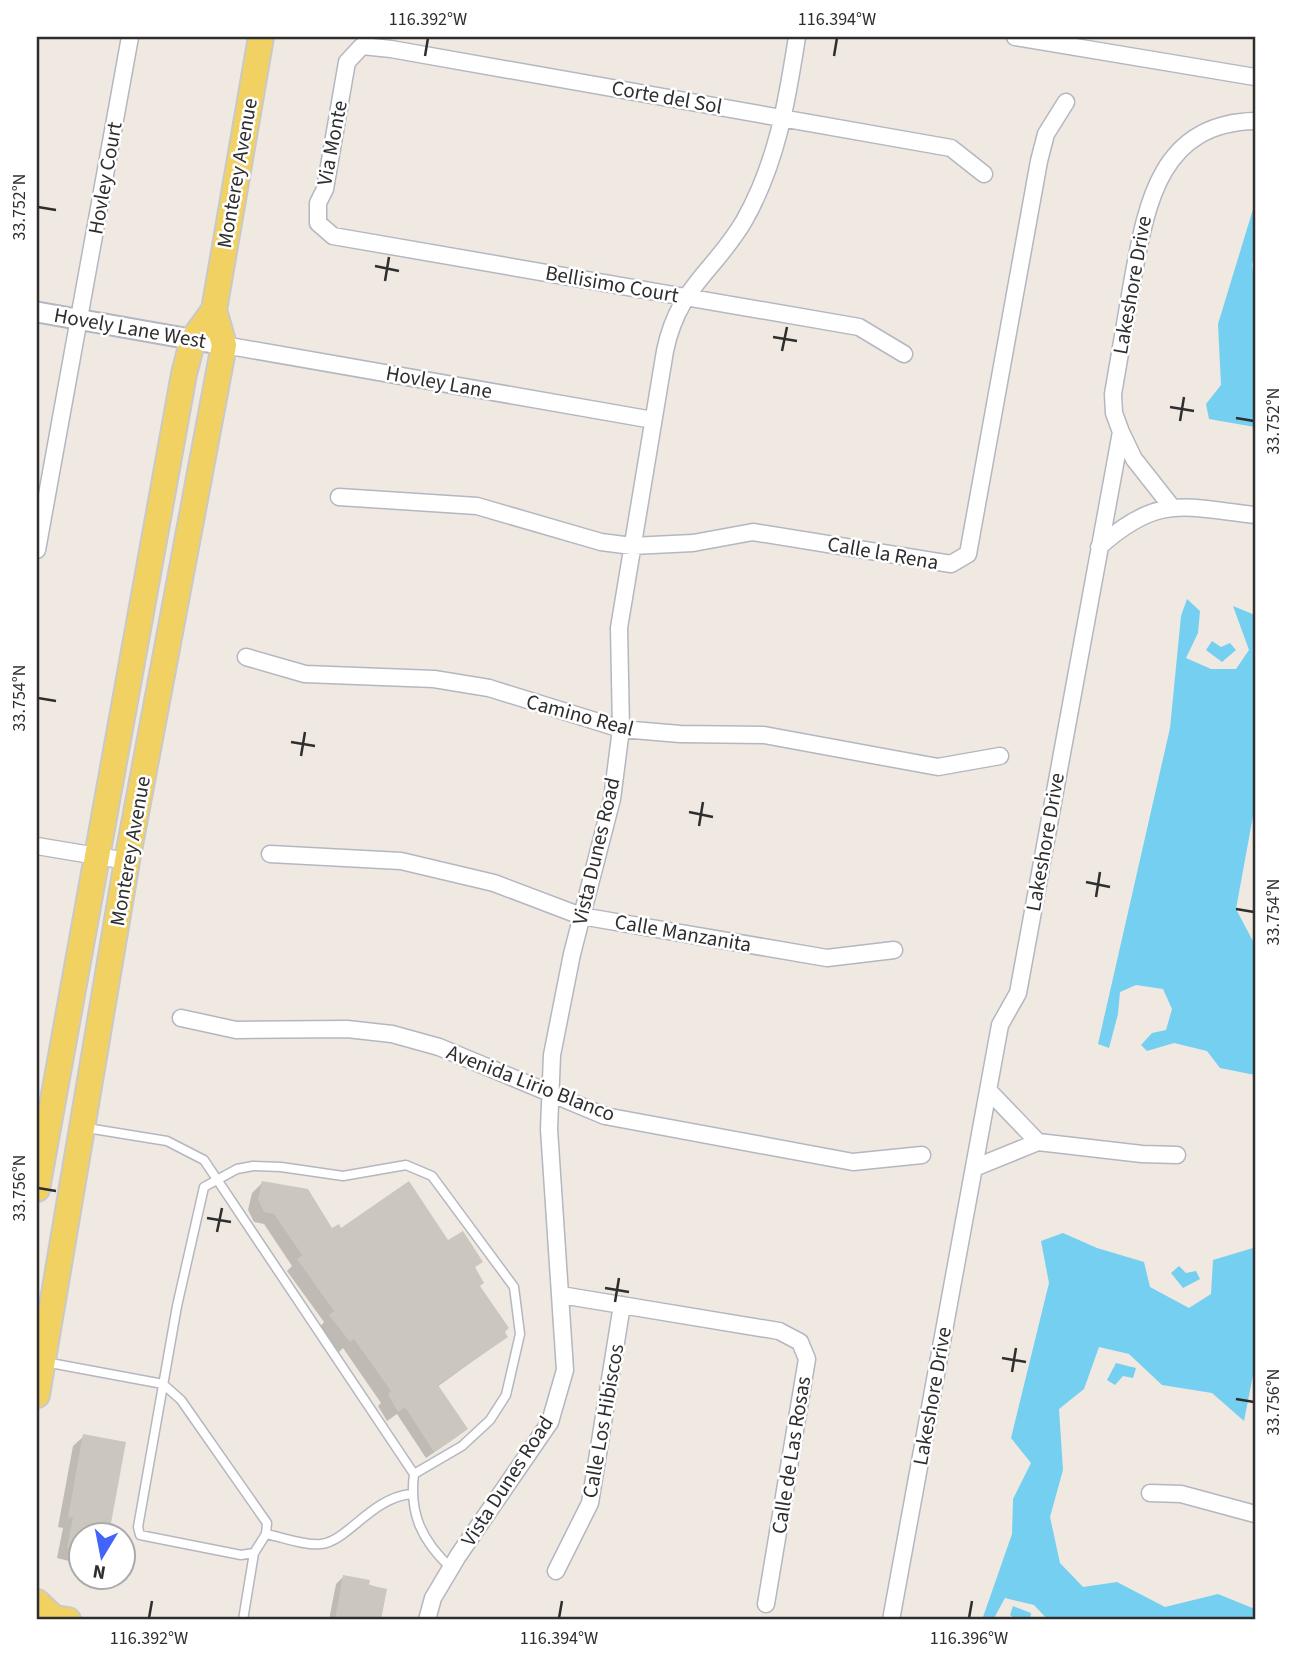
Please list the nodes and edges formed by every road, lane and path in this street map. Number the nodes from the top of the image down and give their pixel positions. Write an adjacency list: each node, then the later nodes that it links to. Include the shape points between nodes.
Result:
1 (130, 37): 15 (street, Hovley Court)
2 (261, 37): 13 (main road, Monterey Avenue)
3 (797, 37): 8 (street, Vista Dunes Road)
4 (1015, 37): 6 (street)
5 (347, 62): 8 (street, Corte del Sol, via 362,46 391,49); 11 (street, Via Monte, via 325,189 318,203)
6 (1255, 77)
7 (1066, 102): 24 (street, Calle la Rena, via 1046,134 1040,161 968,554 951,565 752,532 693,543)
8 (784, 117): 10 (street, Corte del Sol, via 951,148); 12 (street, Vista Dunes Road, via 768,172 746,217)
9 (1255, 121): 20 (street, Lakeshore Drive, via 1220,127 1195,139 1176,154 1151,192 1113,394)
10 (984, 174)
11 (318, 223): 12 (street, Bellisimo Court, via 333,236)
12 (686, 296): 18 (street, Bellisimo Court, via 859,327); 19 (street, Vista Dunes Road, via 670,324)
13 (214, 310): 16 (main road, Monterey Avenue); 17 (main road, Monterey Avenue)
14 (37, 312): 15 (street, Hovely Lane West)
15 (80, 319): 16 (street, Hovely Lane West); 26 (street, Hovley Court)
16 (192, 339): 17 (street, Hovely Lane West); 31 (main road, Monterey Avenue)
17 (224, 345): 19 (street, Hovley Lane); 33 (main road, Monterey Avenue)
18 (904, 354)
19 (653, 420): 24 (street, Vista Dunes Road)
20 (1121, 432): 22 (street, via 1134,459); 25 (street, Lakeshore Drive)
21 (339, 497): 24 (street, Calle la Rena, via 478,506 601,542)
22 (1171, 506): 23 (street); 25 (street, via 1122,526)
23 (1255, 515)
24 (632, 546): 28 (street, Vista Dunes Road, via 619,628)
25 (1099, 547): 37 (street, Lakeshore Drive, via 1018,993 1000,1025)
26 (37, 550)
27 (246, 657): 28 (street, Camino Real, via 305,674 434,678 488,688)
28 (621, 729): 29 (street, Camino Real, via 764,735 937,767); 34 (street, Vista Dunes Road, via 612,799)
29 (1000, 756)
30 (37, 846): 31 (street)
31 (97, 854): 33 (street); 45 (main road, Monterey Avenue)
32 (271, 854): 34 (street, Calle Manzanita, via 388,860 447,870)
33 (127, 861): 39 (main road, Monterey Avenue)
34 (581, 916): 35 (street, Calle Manzanita, via 827,958); 38 (street, Vista Dunes Road, via 560,1008)
35 (894, 950)
36 (181, 1018): 38 (street, Avenida Lirio Blanco, via 236,1030 347,1029 392,1034 439,1047)
37 (988, 1090): 40 (street); 43 (street, Lakeshore Drive)
38 (550, 1096): 41 (street, Avenida Lirio Blanco, via 604,1116 852,1162); 46 (street, Vista Dunes Road)
39 (80, 1127): 44 (lane, via 167,1141 204,1160); 48 (main road, Monterey Avenue)
40 (1038, 1142): 42 (street); 43 (street)
41 (922, 1155)
42 (1177, 1155)
43 (974, 1168): 64 (street, Lakeshore Drive)
44 (218, 1181): 49 (lane, via 204,1187); 51 (lane); 51 (lane, via 237,1169 253,1166 343,1176 406,1165 432,1176 514,1287 520,1334 506,1395 490,1420 462,1446)
45 (37, 1189)
46 (561, 1295): 47 (street, Calle de Las Rosas); 57 (street, Vista Dunes Road, via 565,1370 550,1422)
47 (622, 1305): 58 (street, Calle Los Hibiscos, via 590,1503); 60 (street, Calle de Las Rosas, via 779,1331 800,1342 807,1359)
48 (42, 1361): 49 (lane); 50 (main road, Monterey Avenue)
49 (163, 1384): 55 (lane, via 181,1400 267,1523); 56 (lane, via 140,1535 241,1555)
50 (37, 1395)
51 (414, 1474): 53 (lane)
52 (1150, 1493): 54 (street, via 1181,1494)
53 (411, 1494): 55 (lane, via 394,1496 321,1544); 57 (lane, via 421,1533)
54 (1255, 1514)
55 (267, 1534): 56 (lane)
56 (254, 1553): 62 (lane)
57 (451, 1568): 63 (street, Vista Dunes Road, via 433,1598)
58 (556, 1571)
59 (37, 1602): 61 (main road, via 54,1618)
60 (766, 1604)
61 (68, 1620)
62 (243, 1620)
63 (427, 1620)
64 (891, 1620)

